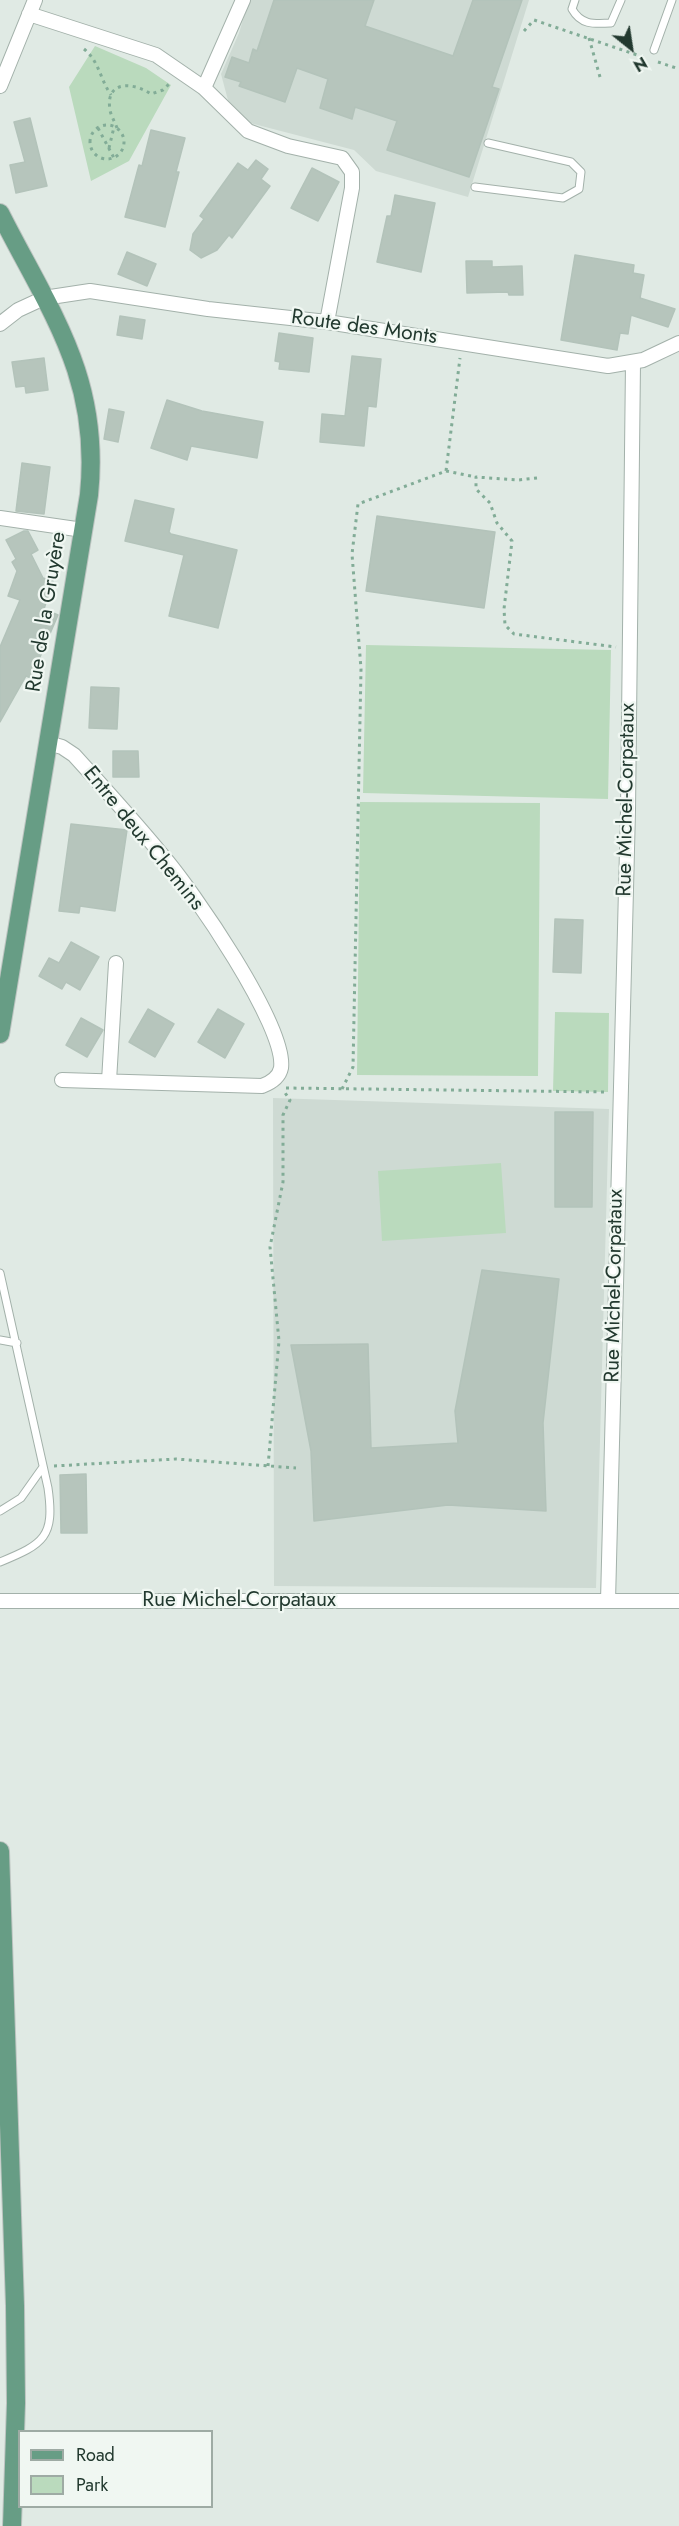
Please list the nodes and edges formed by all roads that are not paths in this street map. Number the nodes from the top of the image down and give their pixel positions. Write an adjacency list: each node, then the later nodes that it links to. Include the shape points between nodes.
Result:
1 (35, 0): 6 (street)
2 (243, 0): 9 (street)
3 (575, 0): 4 (lane, via 572,9 578,19 591,24 611,23)
4 (621, 0)
5 (672, 0): 7 (lane)
6 (29, 14): 8 (street); 9 (street, via 156,55)
7 (654, 50)
8 (0, 86)
9 (204, 88): 14 (street, via 248,131 294,147 334,155 350,167 352,188)
10 (488, 143): 11 (lane, via 572,162 581,172 579,189 563,198)
11 (475, 186)
12 (0, 213): 13 (main road, Rue de la Gruyère)
13 (44, 298): 14 (street, Route des Monts, via 90,291); 15 (street, Route des Monts); 19 (main road, Rue de la Gruyère, via 72,356 88,410 92,461)
14 (327, 322): 17 (street, Route des Monts, via 608,366)
15 (0, 324)
16 (679, 343): 17 (street, Route des Monts)
17 (633, 363): 32 (street, Rue Michel-Corpataux)
18 (0, 518): 19 (street)
19 (83, 530): 20 (main road, Rue de la Gruyère)
20 (48, 743): 22 (main road, Rue de la Gruyère); 24 (street, Entre deux Chemins, via 74,755 163,856 198,903 262,1009 281,1066 278,1075 262,1086)
21 (116, 963): 24 (street)
22 (0, 1034)
23 (62, 1080): 24 (street, Entre deux Chemins)
24 (109, 1081)
25 (0, 1273): 27 (lane)
26 (0, 1340): 27 (lane)
27 (17, 1343): 28 (lane)
28 (43, 1467): 29 (lane, via 18,1502); 30 (lane, via 51,1517 46,1533 28,1549)
29 (0, 1511)
30 (0, 1562)
31 (0, 1601): 32 (street, Rue Michel-Corpataux)
32 (608, 1601): 33 (street)
33 (679, 1601)
34 (0, 1851): 35 (main road, via 16,2403)
35 (12, 2526)

